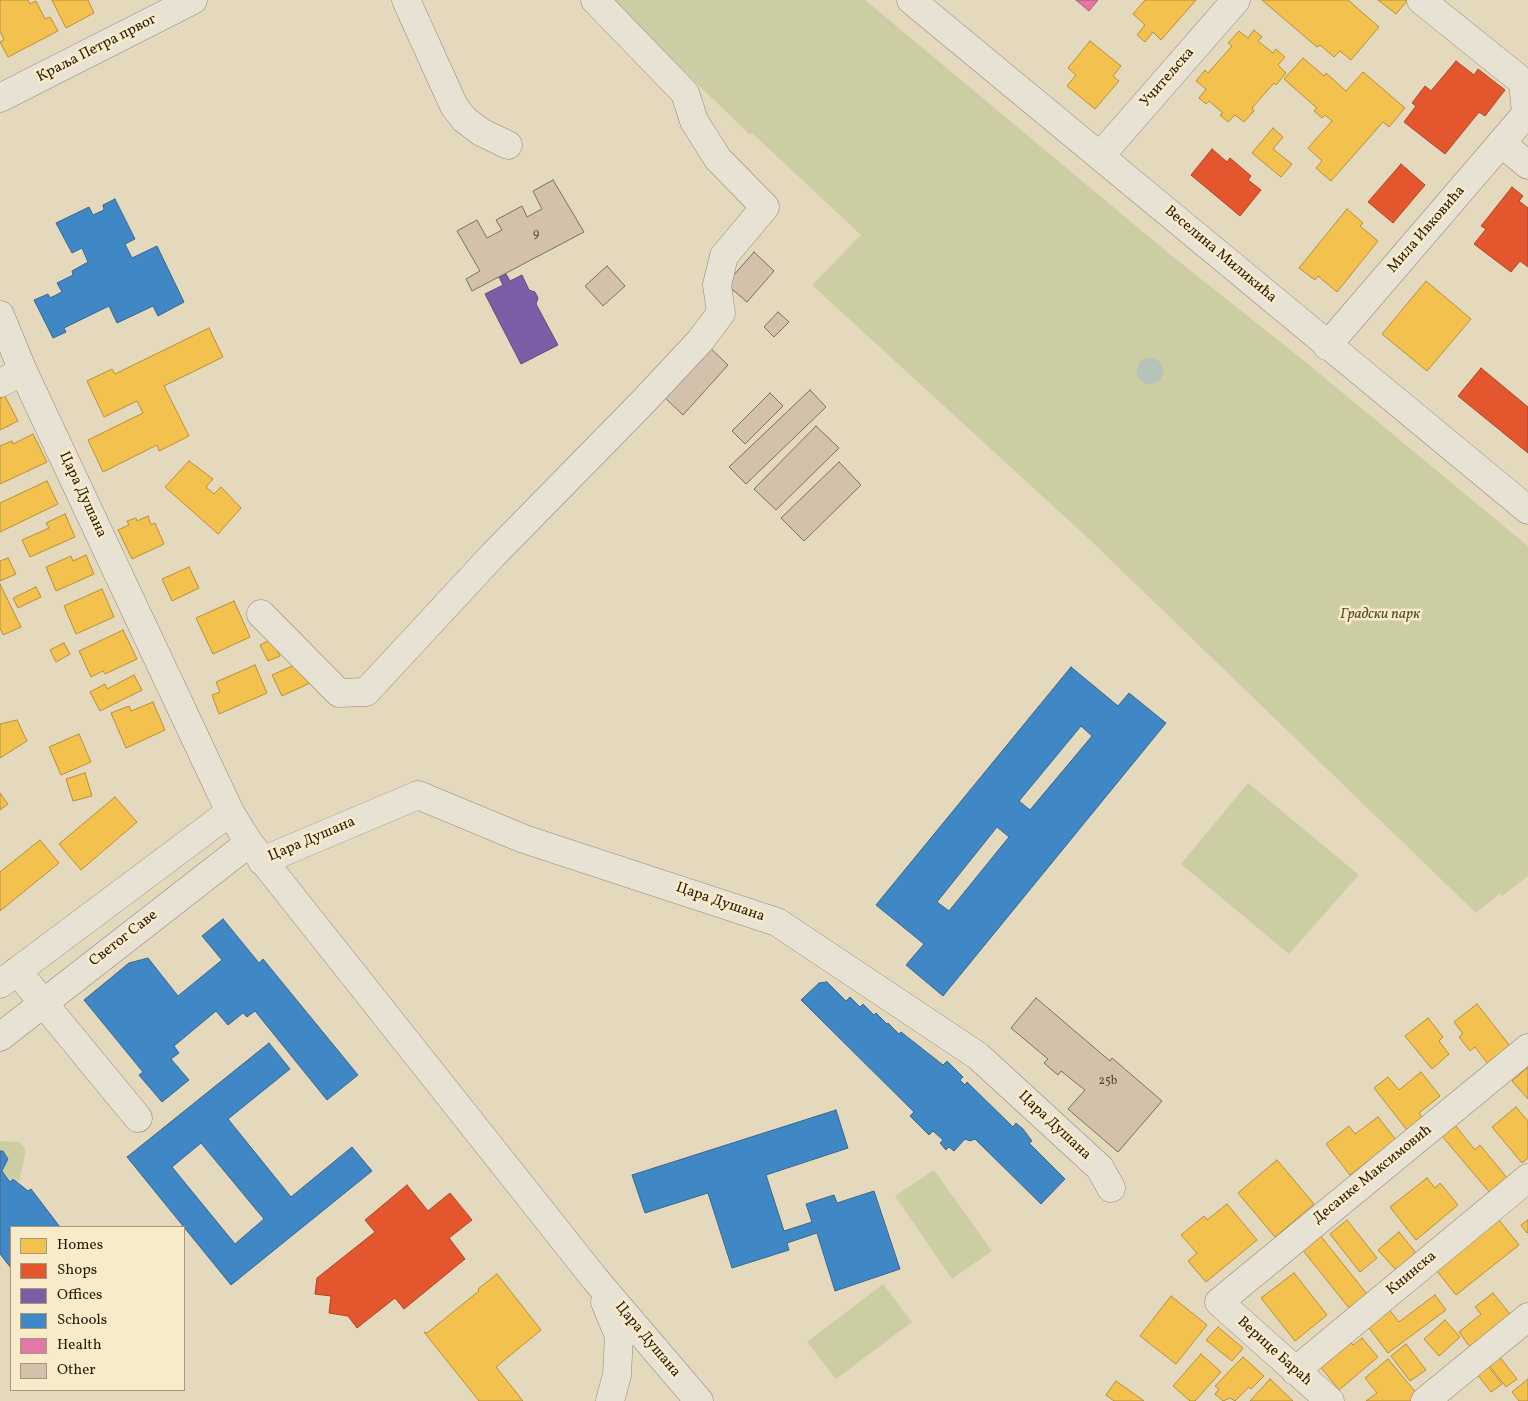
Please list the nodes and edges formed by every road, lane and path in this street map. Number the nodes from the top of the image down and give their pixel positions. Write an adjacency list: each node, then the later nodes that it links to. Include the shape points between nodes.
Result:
1 (193, 0): 7 (street, Краља Петра првог)
2 (406, 0): 10 (street, via 454,106 481,132)
3 (595, 0): 17 (street, via 684,93 694,121 718,159 765,207 724,256 717,285 720,313 700,341 649,396 493,555 366,692 339,693)
4 (1236, 0): 11 (street, Учитељска)
5 (1422, 0): 8 (street, via 1523,82)
6 (916, 2): 11 (street, Веселина Миликића)
7 (0, 98)
8 (1527, 114): 9 (street, Мила Ивковића)
9 (1501, 143): 12 (street); 14 (street, Мила Ивковића)
10 (508, 145)
11 (1100, 156): 14 (street, Веселина Миликића)
12 (1528, 165)
13 (0, 315): 15 (street, Цара Душана)
14 (1327, 346): 16 (street, Веселина Миликића)
15 (11, 377): 18 (street, Цара Душана)
16 (1528, 510)
17 (261, 614)
18 (230, 812): 19 (street, Цара Душана); 20 (street)
19 (255, 852): 21 (street, Светог Саве); 26 (street, Цара Душана, via 418,795 524,839 777,922 978,1056 1100,1168); 27 (street, Цара Душана)
20 (8, 977): 21 (street)
21 (42, 1003): 22 (street, Светог Саве); 24 (street)
22 (0, 1037)
23 (1528, 1048): 28 (street, Десанке Максимовић)
24 (138, 1118)
25 (1528, 1178): 30 (street, Книнска)
26 (1111, 1188)
27 (596, 1280): 31 (street, Цара Душана, via 619,1336 617,1375); 32 (street, Цара Душана)
28 (1219, 1302): 30 (street, Верице Бараћ)
29 (1528, 1317): 34 (street)
30 (1295, 1371): 33 (street, Верице Бараћ)
31 (610, 1401)
32 (699, 1401)
33 (1330, 1401)
34 (1425, 1401)

